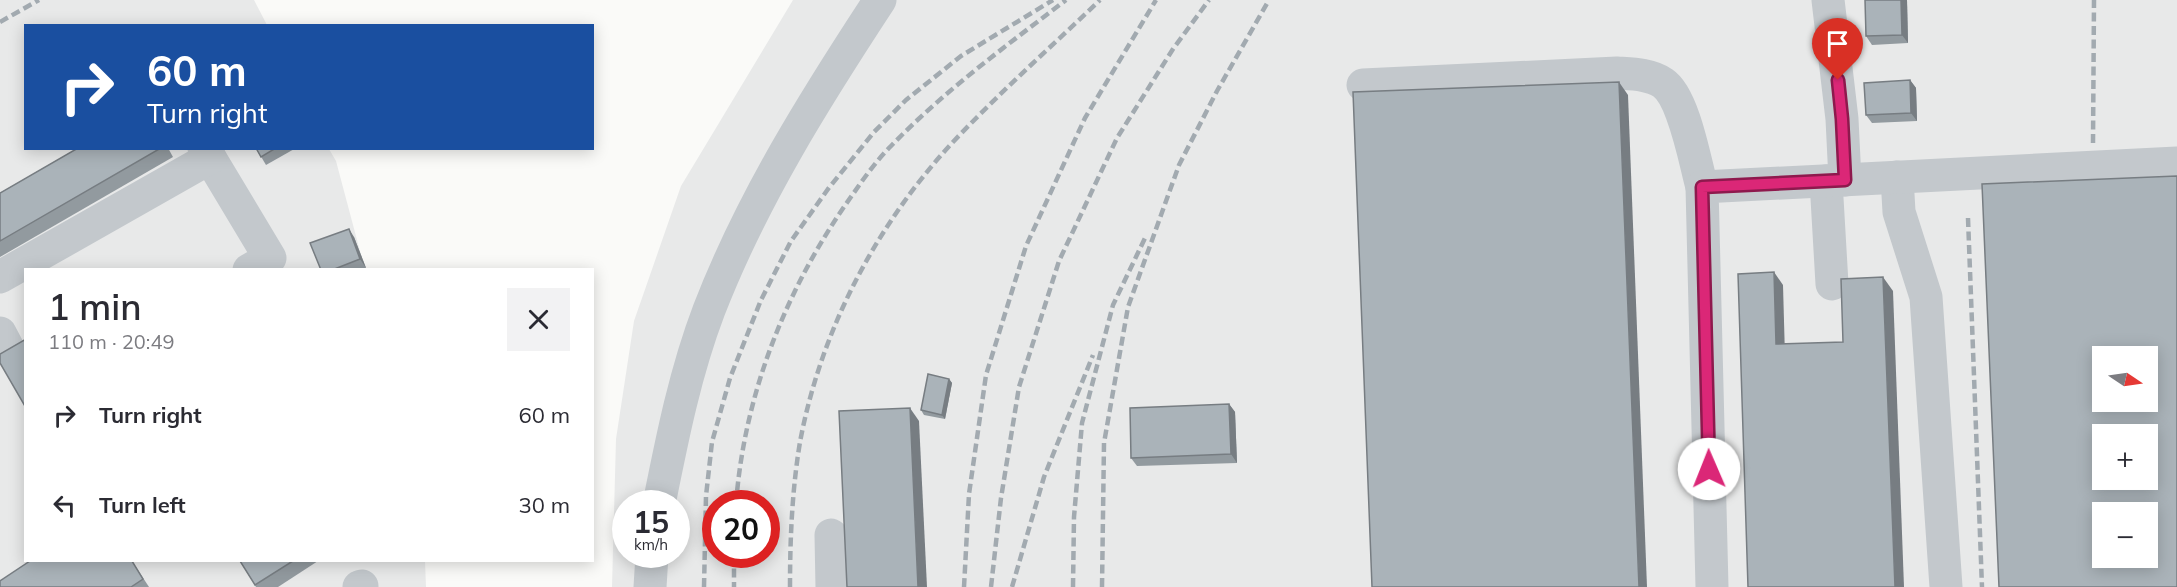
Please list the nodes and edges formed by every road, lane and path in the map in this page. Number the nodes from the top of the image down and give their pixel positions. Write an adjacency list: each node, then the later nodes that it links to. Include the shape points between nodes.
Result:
1 (880, 0): 12 (lane, via 822,88 755,206 708,311 677,412)
2 (1828, 0): 7 (lane, via 1842,119)
3 (1363, 85): 8 (lane, via 1641,75 1664,83 1679,105)
4 (207, 153): 9 (lane, via 270,258); 10 (lane)
5 (2177, 163): 6 (lane)
6 (1897, 177): 7 (lane); 18 (lane, via 1899,212 1926,297)
7 (1836, 180): 8 (lane); 11 (lane)
8 (1702, 187): 17 (lane)
9 (252, 268)
10 (0, 277)
11 (1832, 284)
12 (662, 490)
13 (831, 535): 16 (lane)
14 (651, 568): 15 (lane)
15 (650, 587)
16 (832, 587)
17 (1712, 587)
18 (1946, 587)

